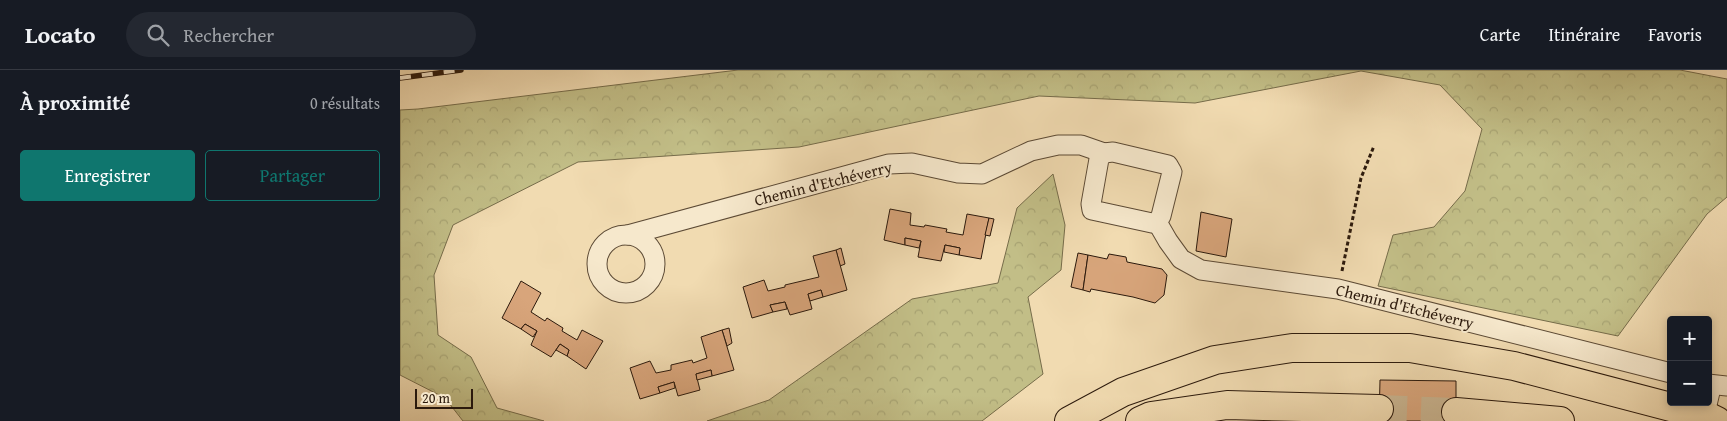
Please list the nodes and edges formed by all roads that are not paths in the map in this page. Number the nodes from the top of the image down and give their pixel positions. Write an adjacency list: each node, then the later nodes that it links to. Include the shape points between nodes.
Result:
1 (1104, 153): 2 (street, Chemin d'Etchéverry, via 1113,152 1168,165 1172,172); 2 (street, via 1099,159 1092,210); 3 (street, Chemin d'Etchéverry, via 1081,145 1058,145 1031,151 982,174 958,173 912,163 889,164)
2 (1158, 222): 4 (street, Chemin d'Etchéverry, via 1181,258 1201,270 1338,289)
3 (628, 235)
4 (1667, 372)
5 (1717, 385): 8 (lane)
6 (1379, 409): 10 (highway, via 1227,405 1151,416)
7 (1456, 412): 11 (highway)
8 (1713, 419): 9 (highway, via 1514,366 1410,348 1292,348 1215,360 1123,392)
9 (1069, 421)
10 (1140, 421)
11 (1560, 421)

